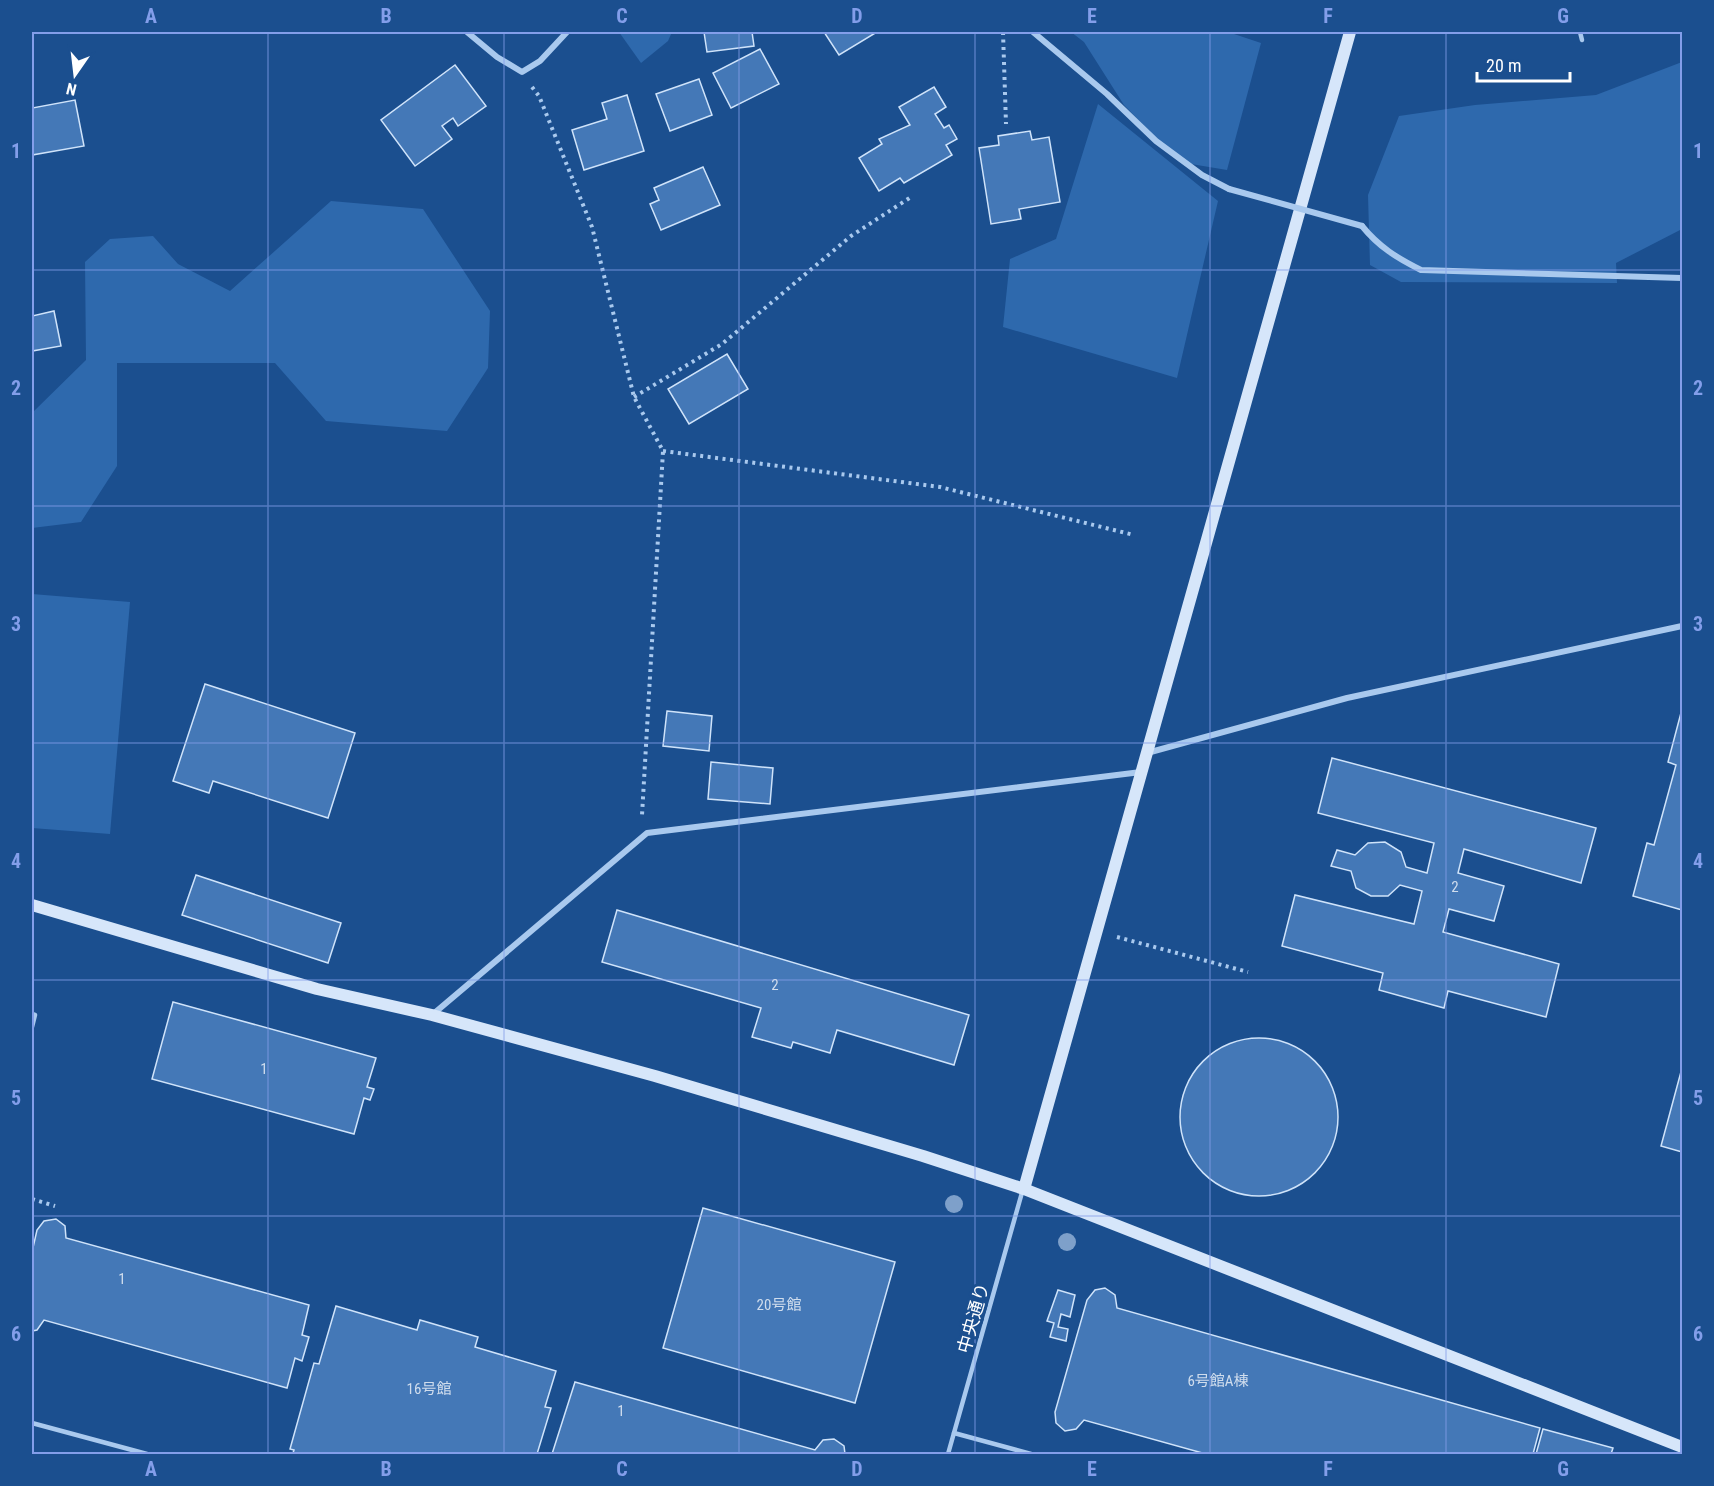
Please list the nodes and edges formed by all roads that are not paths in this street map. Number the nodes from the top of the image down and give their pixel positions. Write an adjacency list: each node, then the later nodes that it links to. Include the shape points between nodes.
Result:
1 (467, 32): 2 (street, via 522,72 540,61)
2 (567, 32)
3 (1033, 32): 7 (street, bridge, via 1156,141 1202,175 1228,189 1362,226 1393,256 1421,270)
4 (1350, 32): 9 (street)
5 (1580, 32): 6 (lane)
6 (1582, 40)
7 (1683, 278)
8 (1683, 626): 9 (street, via 1347,698)
9 (1147, 753): 10 (street)
10 (1141, 772): 13 (street, via 647,833); 15 (street)
11 (32, 905): 13 (street, via 317,988)
12 (32, 1014): 14 (lane)
13 (432, 1015): 15 (street, via 655,1076)
14 (32, 1027)
15 (1023, 1189): 17 (lane, 中央通り); 18 (street)
16 (32, 1423): 19 (lane)
17 (954, 1433): 20 (lane, 中央通り); 21 (lane)
18 (1683, 1447)
19 (147, 1455)
20 (948, 1455)
21 (1031, 1455)

